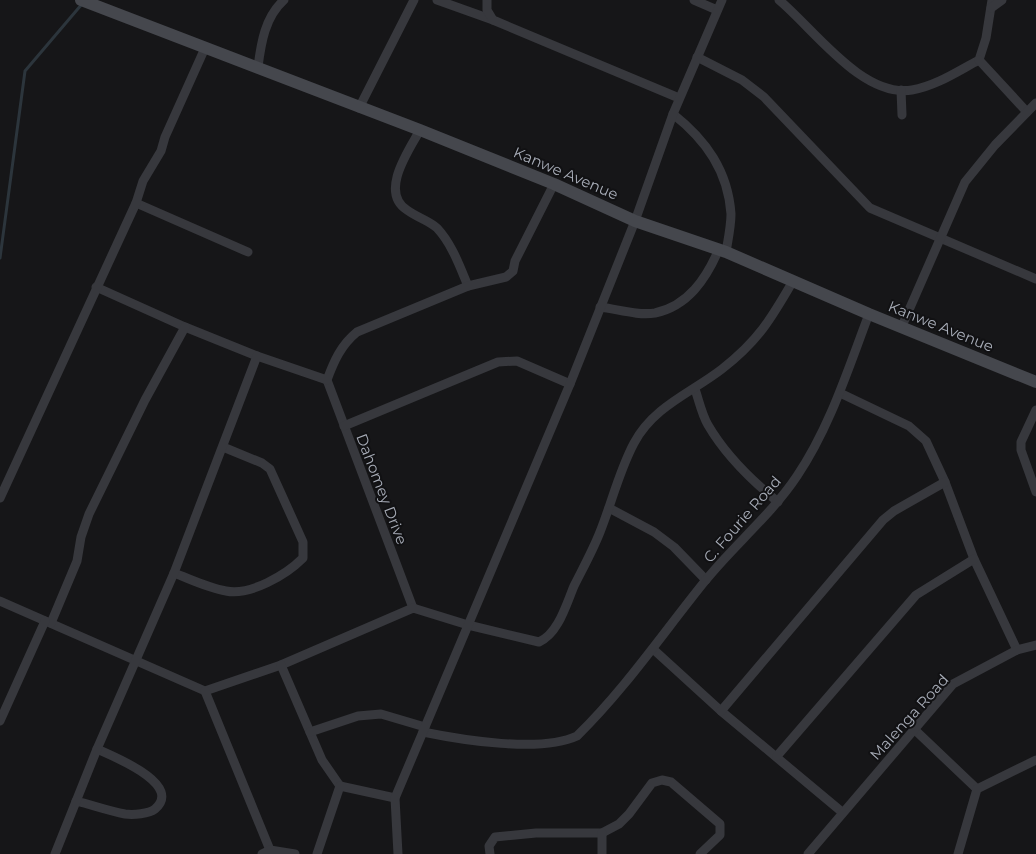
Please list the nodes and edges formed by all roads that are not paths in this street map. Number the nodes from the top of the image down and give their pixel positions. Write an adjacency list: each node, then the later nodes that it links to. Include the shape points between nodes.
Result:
1 (81, 0): 13 (main road, Kanwe Avenue)
2 (284, 0): 16 (street, via 276,7 262,36)
3 (414, 0): 20 (street)
4 (437, 0): 12 (street)
5 (487, 0): 12 (street, via 487,10)
6 (694, 0): 11 (street)
7 (722, 0): 11 (street)
8 (779, 0): 17 (street, via 849,67 868,81)
9 (1002, 0): 10 (street)
10 (991, 4): 15 (street)
11 (718, 10): 14 (street)
12 (493, 20): 18 (street)
13 (205, 48): 16 (main road, Kanwe Avenue); 26 (street, via 161,151 143,181)
14 (697, 58): 18 (street); 28 (street, via 742,80 764,97 870,208)
15 (979, 60): 17 (street, via 932,84); 21 (street)
16 (258, 67): 20 (main road, Kanwe Avenue)
17 (901, 90): 23 (street)
18 (679, 98): 22 (street)
19 (1036, 103): 21 (street)
20 (359, 108): 24 (main road, Kanwe Avenue)
21 (1027, 112): 28 (street, via 964,182)
22 (673, 114): 27 (street); 29 (street, via 706,144 720,166 731,216)
23 (902, 115)
24 (420, 130): 25 (main road, Kanwe Avenue); 33 (street, via 397,180 398,200 406,210 435,227 443,236)
25 (554, 184): 27 (main road, Kanwe Avenue); 33 (street, via 513,271 506,277)
26 (136, 203): 30 (street); 34 (street)
27 (635, 221): 29 (main road, Kanwe Avenue); 35 (street)
28 (940, 240): 31 (street); 37 (street)
29 (722, 251): 32 (main road, Kanwe Avenue); 35 (street, via 701,284 673,306 654,313)
30 (248, 252)
31 (1036, 279)
32 (793, 281): 36 (main road, Kanwe Avenue); 43 (street, via 760,334)
33 (468, 286): 40 (street, via 357,332 334,360)
34 (96, 287): 38 (street); 50 (street)
35 (600, 307): 42 (street)
36 (869, 314): 37 (main road, Kanwe Avenue); 44 (street, C. Fourie Road)
37 (902, 326): 41 (main road, Kanwe Avenue)
38 (185, 327): 39 (street); 58 (street, via 89,514 77,561)
39 (257, 356): 40 (street); 47 (street)
40 (327, 380): 46 (street, Dahomey Drive)
41 (1036, 382)
42 (570, 384): 46 (street, via 517,361 498,362); 59 (street)
43 (695, 389): 51 (street, via 707,424 728,456); 52 (street, via 677,397 651,418 624,463)
44 (840, 393): 48 (street, via 920,434); 51 (street, C. Fourie Road, via 814,448)
45 (1036, 410): 49 (street, via 1021,450)
46 (344, 426): 57 (street, Dahomey Drive)
47 (223, 447): 54 (street); 54 (street, via 270,469 303,542 303,558 287,573 240,593 224,591)
48 (945, 482): 53 (street); 66 (street, via 882,520)
49 (1036, 492)
50 (0, 498)
51 (778, 502): 55 (street, C. Fourie Road)
52 (609, 508): 55 (street, via 654,532 674,547); 59 (street, via 560,619 546,639 539,642)
53 (974, 559): 62 (street); 72 (street, via 916,595)
54 (174, 573): 63 (street)
55 (706, 580): 61 (street, C. Fourie Road)
56 (0, 601): 58 (street)
57 (413, 608): 59 (street); 64 (street)
58 (48, 622): 63 (street); 67 (street)
59 (468, 625): 68 (street)
60 (1036, 645): 62 (street, Malenga Road)
61 (654, 649): 66 (street); 68 (street, C. Fourie Road, via 589,724 577,736 564,742 466,741)
62 (1017, 650): 69 (street, Malenga Road, via 953,684)
63 (134, 662): 65 (street); 71 (street)
64 (281, 665): 65 (street); 70 (street)
65 (205, 691): 80 (street)
66 (721, 711): 72 (street)
67 (0, 722)
68 (424, 729): 70 (street, C. Fourie Road, via 380,714 358,716); 76 (street)
69 (915, 730): 75 (street); 78 (street, Malenga Road)
70 (310, 732): 74 (street, via 322,760)
71 (97, 749): 77 (street); 77 (street, via 148,775 158,787 160,804 153,811 126,814)
72 (777, 756): 78 (street)
73 (1036, 760): 75 (street)
74 (340, 786): 76 (street); 83 (street)
75 (978, 789): 89 (street)
76 (395, 798): 84 (street)
77 (76, 801): 81 (street)
78 (842, 812): 88 (street, Malenga Road)
79 (602, 834): 85 (street, via 536,833 495,837 489,846); 86 (street); 87 (street, via 624,819 652,783 662,780 671,782 720,824 720,835)
80 (266, 852): 82 (street)
81 (55, 854)
82 (295, 854)
83 (317, 854)
84 (398, 854)
85 (490, 854)
86 (602, 854)
87 (700, 854)
88 (808, 854)
89 (958, 854)

